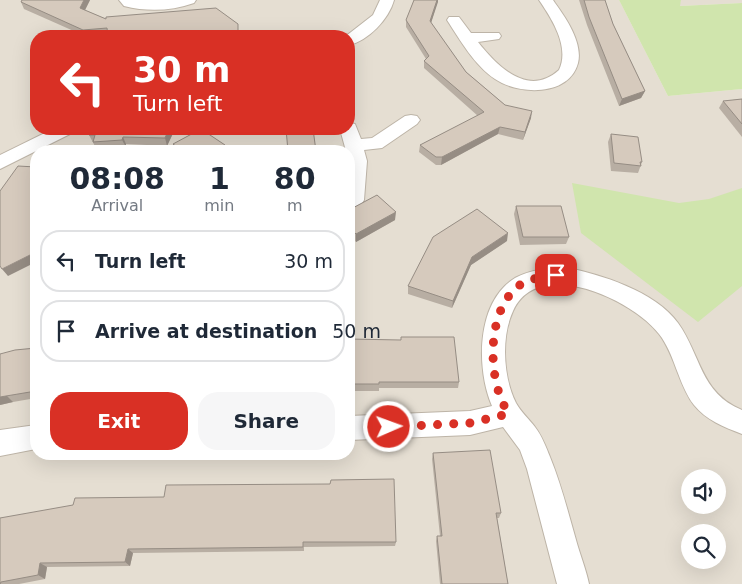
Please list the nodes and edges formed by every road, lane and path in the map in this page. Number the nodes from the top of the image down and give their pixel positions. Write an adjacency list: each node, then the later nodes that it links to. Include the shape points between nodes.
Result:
1 (126, 0): 2 (street, via 140,6 172,5)
2 (189, 0)
3 (387, 0): 6 (street, via 386,7 377,18)
4 (546, 0): 8 (street, via 562,28 570,57 565,74 556,80 526,86 500,76)
5 (454, 20): 8 (street)
6 (355, 36)
7 (494, 36): 8 (street)
8 (468, 38)
9 (411, 120): 11 (street, via 376,144)
10 (59, 135): 12 (street)
11 (351, 137)
12 (48, 145)
13 (355, 151): 16 (street, via 358,161)
14 (30, 152): 15 (street)
15 (0, 162)
16 (355, 190)
17 (508, 414): 18 (street, via 499,393 494,366 500,310 514,289 532,280 556,275 581,278 631,298 650,311 668,327 704,400 725,416); 19 (street, via 470,423); 22 (street, via 532,445)
18 (742, 422)
19 (355, 428)
20 (30, 438): 21 (street)
21 (0, 443)
22 (573, 584)

